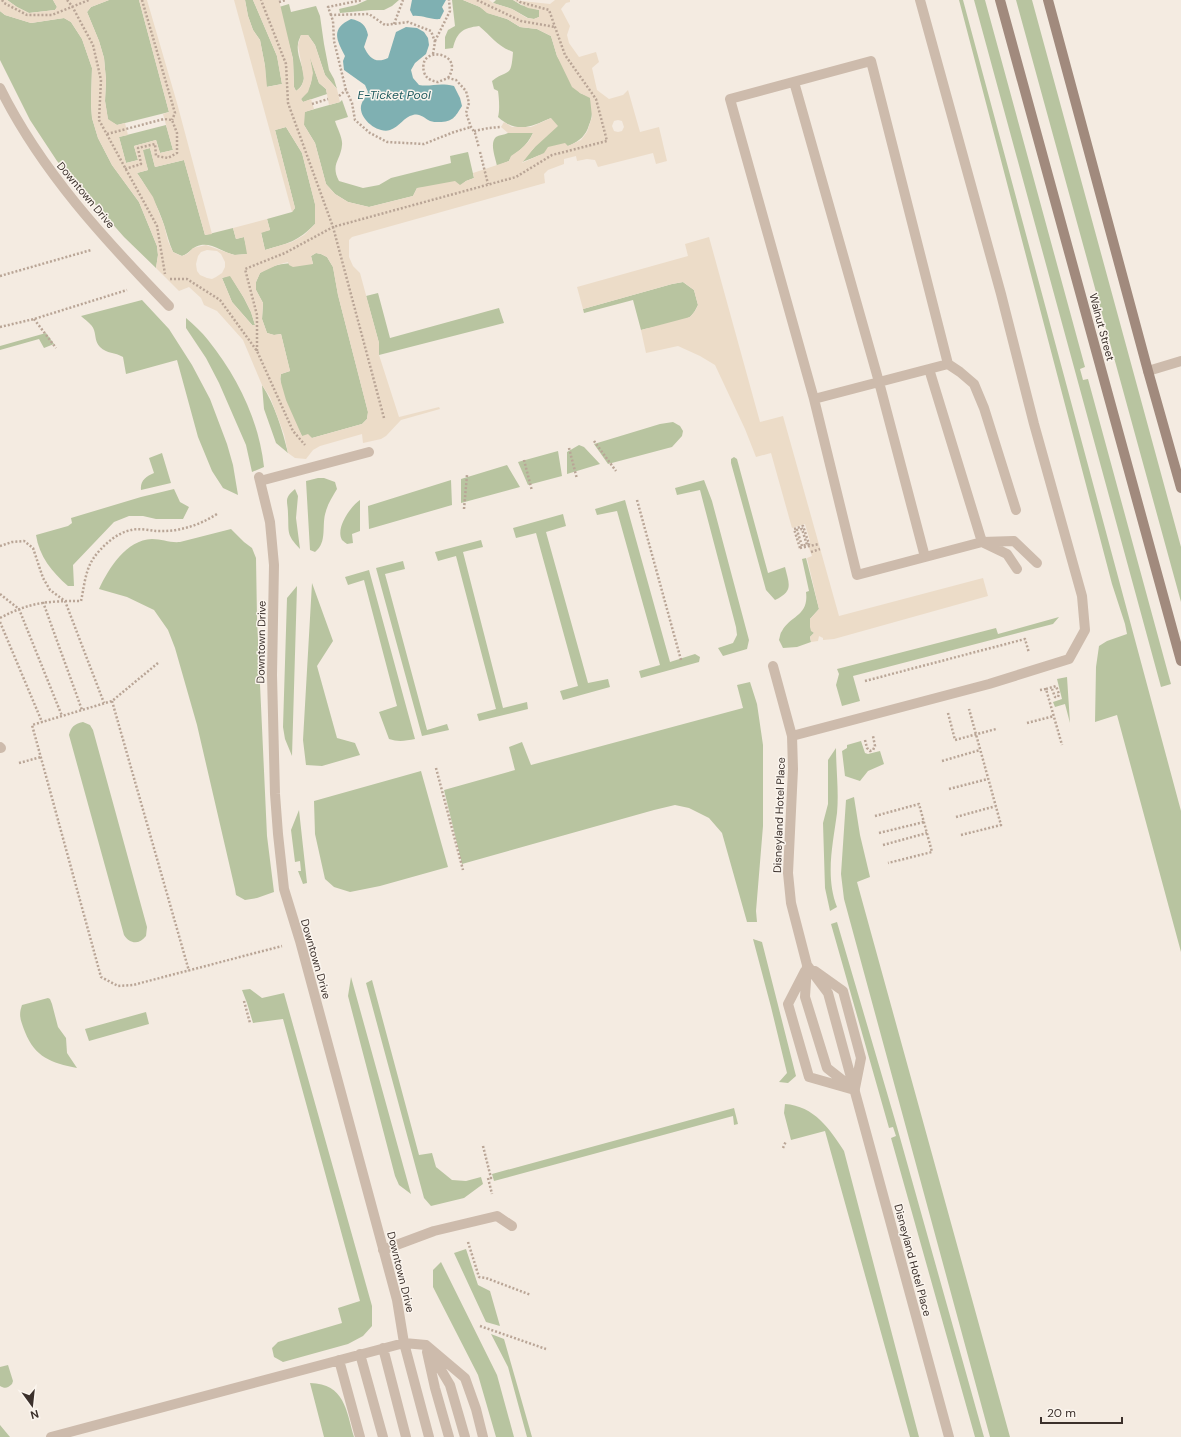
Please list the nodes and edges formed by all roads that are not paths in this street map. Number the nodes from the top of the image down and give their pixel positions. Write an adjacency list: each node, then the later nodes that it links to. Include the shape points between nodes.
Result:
1 (920, 0): 22 (street, via 1082,596 1085,630 1069,659 964,691)
2 (1000, 0): 20 (street, Walnut Street)
3 (1048, 0): 10 (street)
4 (794, 82): 8 (street, via 871,61); 11 (street); 12 (street, via 730,99)
5 (0, 88): 6 (street, Downtown Drive, via 38,154 74,202)
6 (169, 306)
7 (1181, 361): 10 (street)
8 (948, 364): 9 (street); 15 (street, via 974,384)
9 (929, 369): 11 (street); 16 (street)
10 (1148, 371): 14 (street)
11 (879, 382): 12 (street); 17 (street)
12 (814, 399): 17 (street, via 857,575)
13 (369, 452): 26 (street, Downtown Drive, via 260,479 270,522 274,565 272,675 275,794 284,889)
14 (1181, 488)
15 (1016, 510)
16 (982, 542): 17 (street); 18 (street, via 1014,541); 19 (street, via 1007,554)
17 (925, 557)
18 (1037, 563)
19 (1018, 569)
20 (1181, 661)
21 (773, 666): 22 (street, Disneyland Hotel Place)
22 (792, 736): 23 (street, Disneyland Hotel Place, via 788,873 791,903)
23 (807, 965): 24 (street, via 828,993); 24 (street, Disneyland Hotel Place, via 805,997 827,1068); 24 (street, Disneyland Hotel Place, via 843,991 862,1058); 24 (street, via 788,1004 809,1077)
24 (855, 1090): 40 (street, Disneyland Hotel Place)
25 (512, 1226): 26 (street, via 497,1216 434,1231)
26 (383, 1250): 27 (street, Downtown Drive, via 397,1300)
27 (404, 1343): 28 (street); 29 (street); 36 (street, Downtown Drive)
28 (426, 1345): 37 (street); 38 (street, via 450,1385); 39 (street, via 465,1378)
29 (383, 1348): 30 (street); 35 (street)
30 (360, 1354): 31 (street); 34 (street)
31 (339, 1360): 32 (street); 33 (street)
32 (51, 1437)
33 (360, 1437)
34 (383, 1437)
35 (406, 1437)
36 (429, 1437)
37 (449, 1437)
38 (465, 1437)
39 (483, 1437)
40 (949, 1437)

